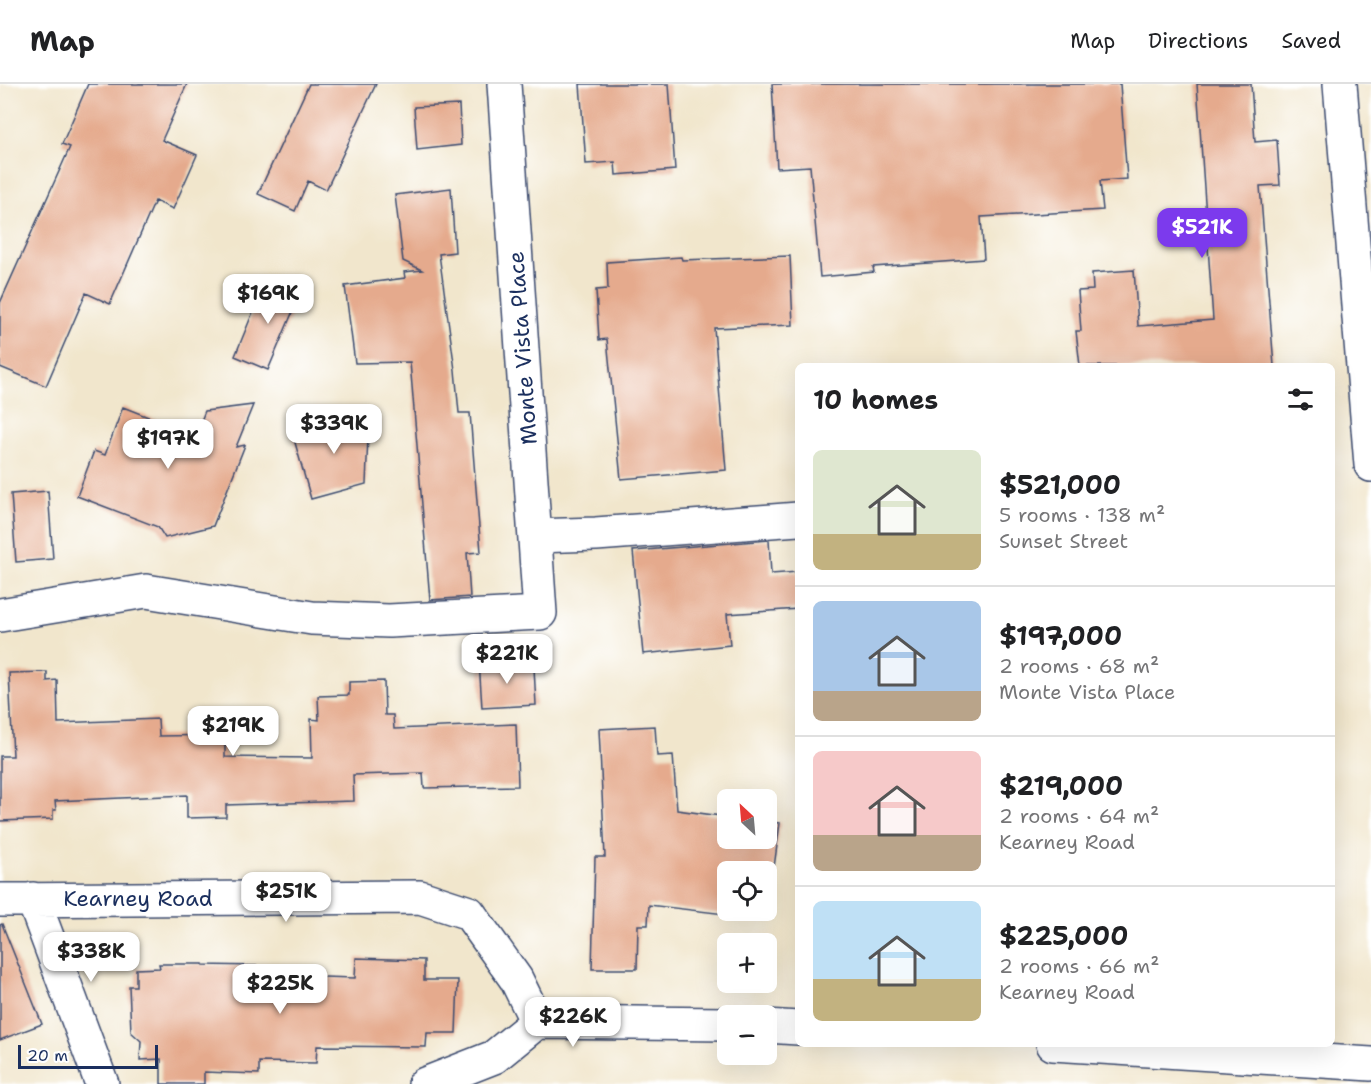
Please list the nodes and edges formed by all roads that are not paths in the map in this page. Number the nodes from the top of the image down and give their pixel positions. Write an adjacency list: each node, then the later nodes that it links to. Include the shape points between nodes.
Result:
1 (504, 84): 5 (street, Monte Vista Place)
2 (1340, 84): 3 (street)
3 (1371, 465)
4 (795, 519): 5 (street)
5 (535, 536): 6 (street, Monte Vista Place, via 540,613 389,621 312,618 146,591)
6 (0, 615)
7 (33, 899): 8 (street, Kearney Road); 9 (street, Kearney Road, via 420,897 469,913 516,979); 15 (street)
8 (0, 900)
9 (537, 1022): 10 (street); 16 (street, via 494,1057)
10 (717, 1024)
11 (777, 1027): 12 (street)
12 (795, 1028)
13 (1101, 1047): 14 (street)
14 (1371, 1064)
15 (102, 1084)
16 (426, 1084)

